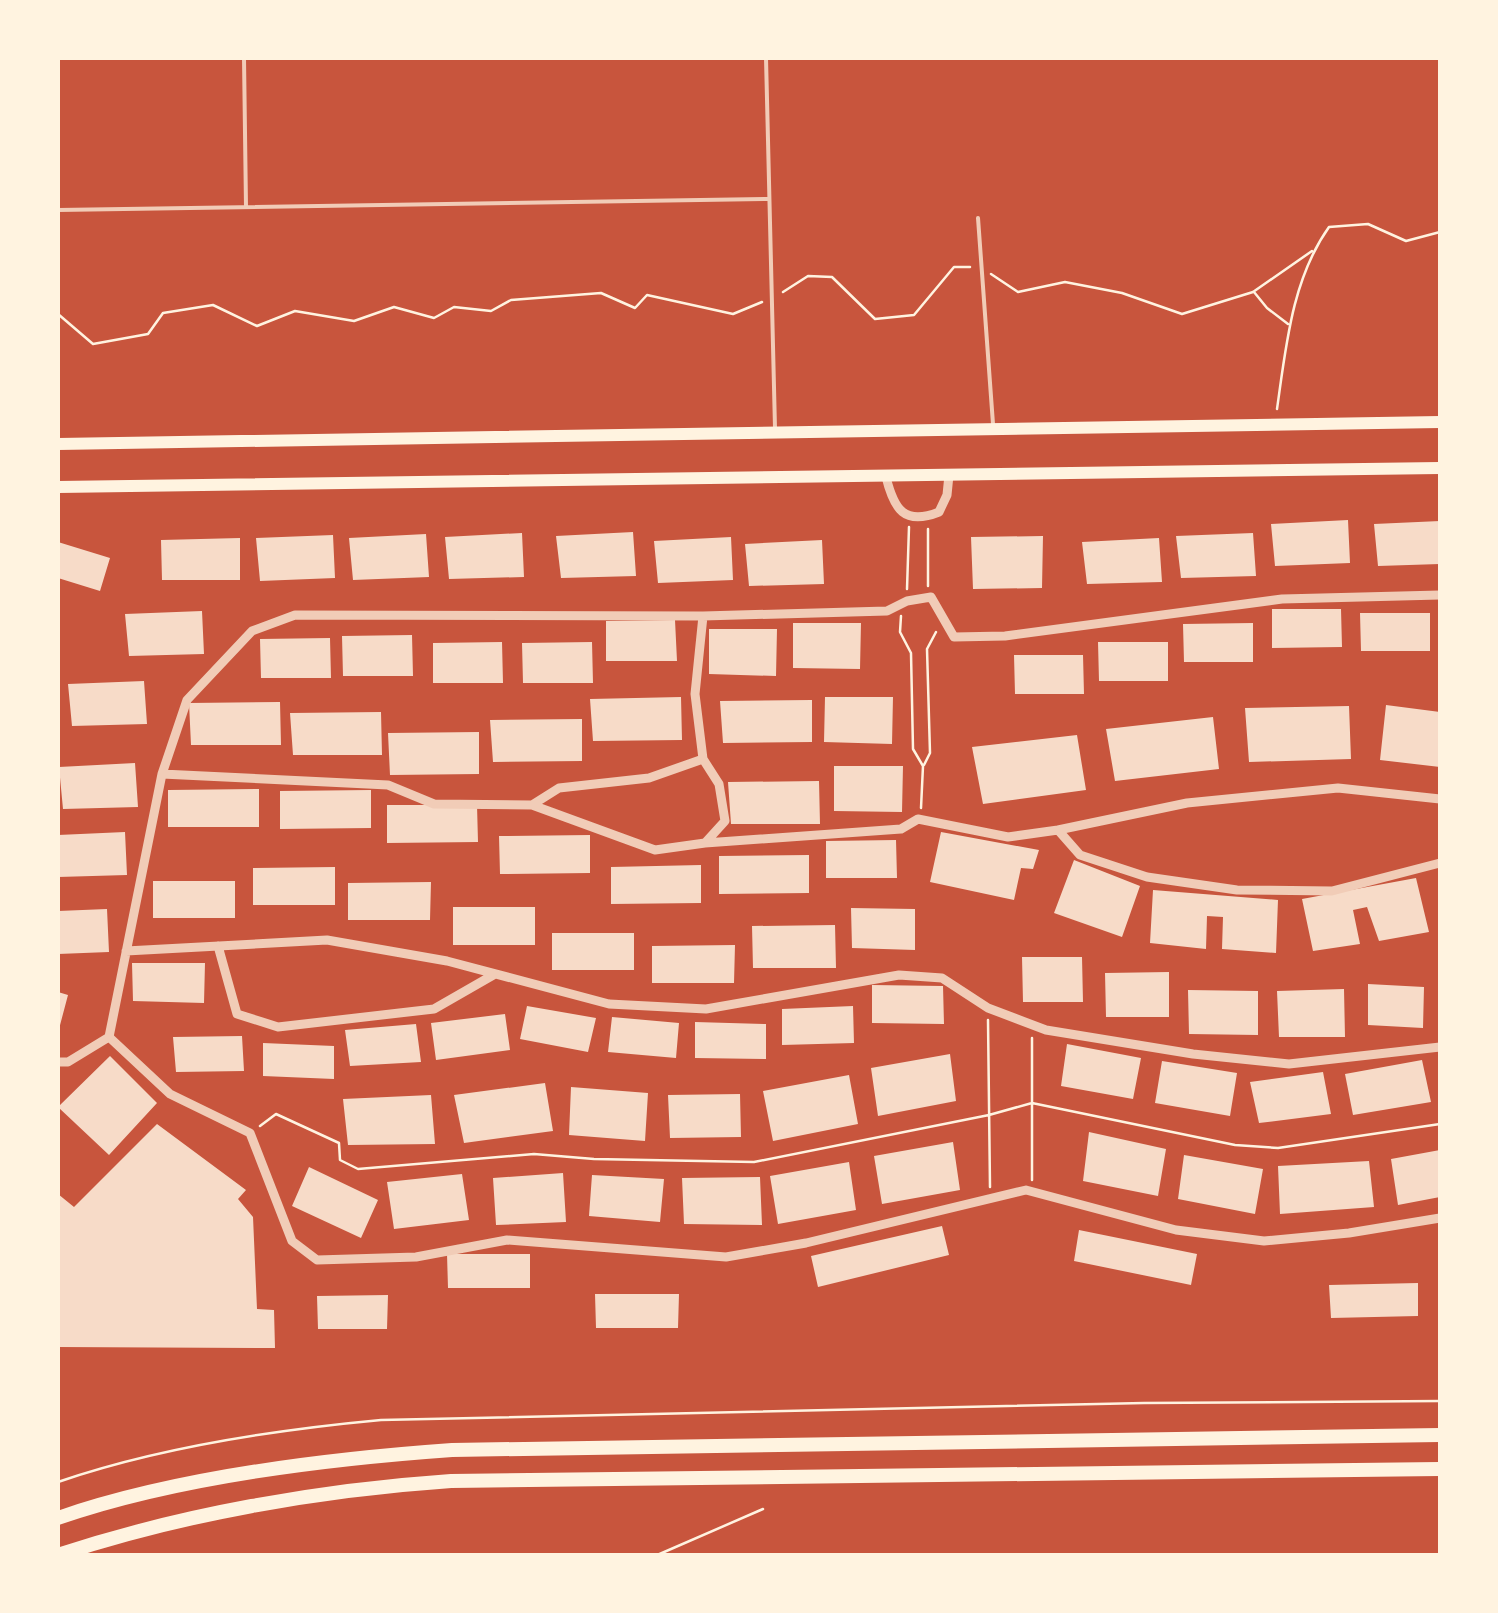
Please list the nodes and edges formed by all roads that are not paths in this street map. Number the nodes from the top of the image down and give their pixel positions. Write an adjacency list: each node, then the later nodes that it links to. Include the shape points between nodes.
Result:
1 (244, 58): 4 (lane)
2 (766, 58): 3 (lane)
3 (770, 200): 4 (lane); 9 (lane)
4 (246, 208): 5 (lane)
5 (58, 210)
6 (978, 218): 8 (lane)
7 (1440, 422): 8 (main road)
8 (994, 429): 9 (main road)
9 (775, 433): 10 (main road)
10 (58, 444)
11 (1440, 468): 12 (main road)
12 (950, 475): 13 (main road); 13 (street, via 940,512 922,519 892,500)
13 (886, 477): 14 (main road)
14 (58, 487)
15 (1440, 595): 16 (street, via 1282,600 1005,636 954,637 931,597 887,610)
16 (703, 616): 17 (street, via 695,694); 18 (street, via 295,615 252,631 187,700)
17 (703, 760): 20 (street, via 649,778 559,788); 22 (street, via 719,784 725,821)
18 (162, 774): 20 (street, via 388,786 434,804); 25 (street)
19 (1440, 799): 21 (street, via 1338,788 1187,802)
20 (532, 805): 22 (street, via 655,850)
21 (1058, 830): 22 (street, via 1008,837 918,819 901,830); 23 (street, via 1080,855 1146,877 1236,890 1332,891)
22 (705, 844)
23 (1440, 863)
24 (218, 946): 25 (street); 26 (street, via 328,940); 26 (street, via 237,1014 278,1027 434,1009)
25 (126, 952): 27 (street)
26 (494, 974): 28 (street, via 609,1004 706,1009 880,978 942,978 988,1008 1046,1030 1193,1054 1289,1064)
27 (109, 1037): 29 (street); 30 (street, via 170,1094 250,1133 292,1242 317,1260 416,1258 507,1240 726,1257 1032,1191 1176,1230 1264,1241)
28 (1440, 1047)
29 (58, 1062)
30 (1440, 1218)
31 (1440, 1435): 33 (main road, via 452,1450 365,1456 202,1482)
32 (1440, 1469): 34 (main road, via 450,1481 368,1487 180,1522)
33 (58, 1518)
34 (58, 1555)

